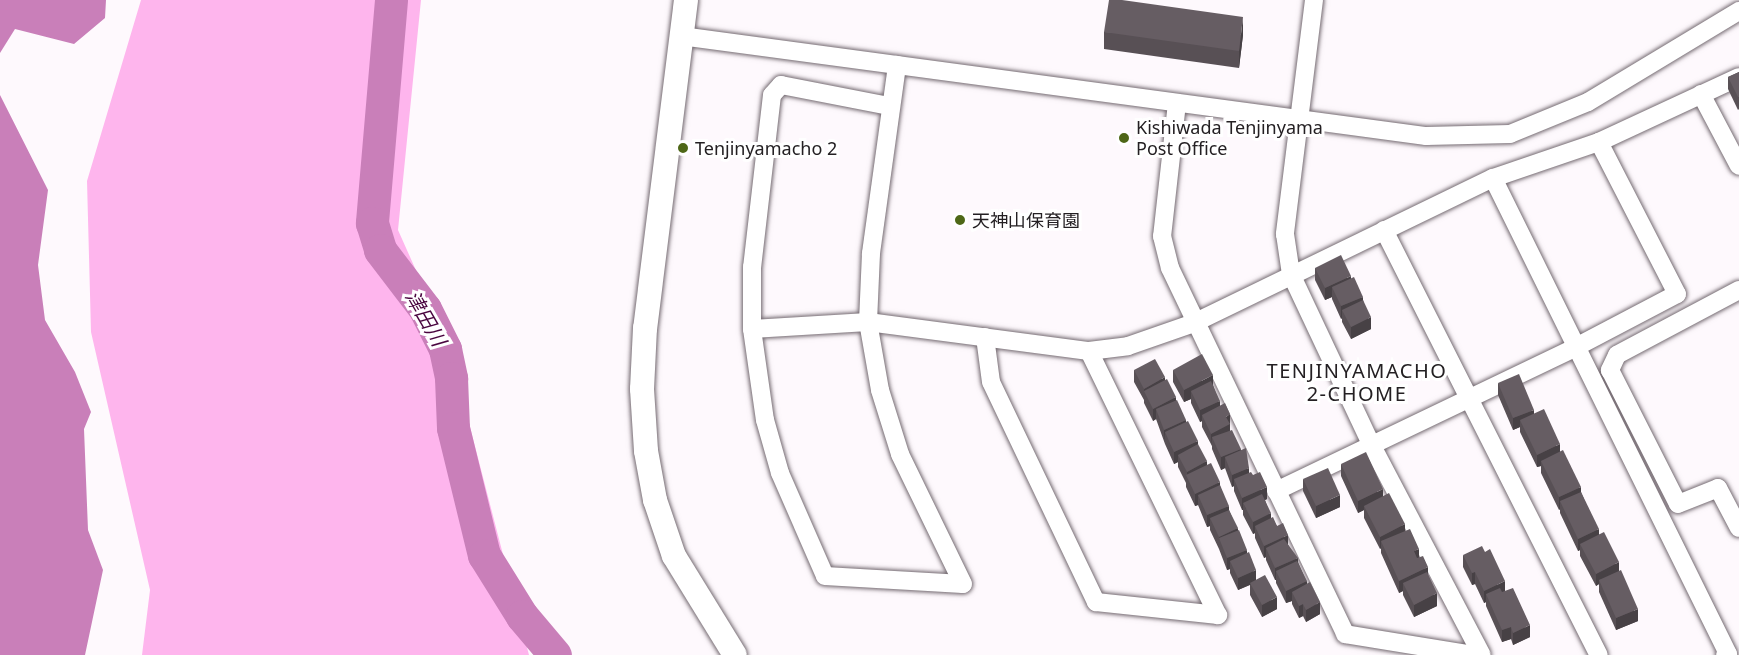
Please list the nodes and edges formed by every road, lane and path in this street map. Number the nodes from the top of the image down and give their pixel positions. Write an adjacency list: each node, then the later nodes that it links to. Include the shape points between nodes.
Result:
1 (686, 0): 4 (street)
2 (1314, 0): 10 (street)
3 (1739, 11): 10 (street, via 1588,102 1510,134 1426,136)
4 (681, 36): 5 (street); 27 (street, via 645,328 642,389 646,451 655,500 674,556)
5 (897, 65): 8 (street); 9 (street)
6 (1739, 76): 7 (street)
7 (1701, 94): 11 (street); 12 (street)
8 (1177, 103): 10 (street); 18 (street, via 1162,236 1170,268)
9 (889, 106): 17 (street, via 871,253); 19 (street, via 780,85 772,95 752,267)
10 (1298, 120): 15 (street, via 1284,234)
11 (1599, 142): 13 (street); 21 (street, via 1677,294)
12 (1739, 166)
13 (1492, 178): 14 (street); 21 (street)
14 (1384, 230): 15 (street); 23 (street)
15 (1292, 274): 18 (street); 24 (street)
16 (1739, 290): 26 (street, via 1617,355 1610,370 1678,504 1718,488)
17 (868, 322): 19 (street); 19 (street, via 880,390 900,453 963,584 825,576 780,473 765,420); 20 (street)
18 (1194, 323): 22 (street, via 1128,346); 25 (street)
19 (752, 329)
20 (985, 337): 22 (street); 22 (street, via 991,382 1096,602 1218,615)
21 (1576, 347): 23 (street); 31 (street, via 1728,654)
22 (1089, 351)
23 (1469, 398): 24 (street); 30 (street)
24 (1371, 444): 25 (street); 29 (street)
25 (1276, 491): 28 (street, via 1346,634)
26 (1739, 528)
27 (735, 655)
28 (1473, 655)
29 (1482, 655)
30 (1599, 655)
31 (1725, 655)

